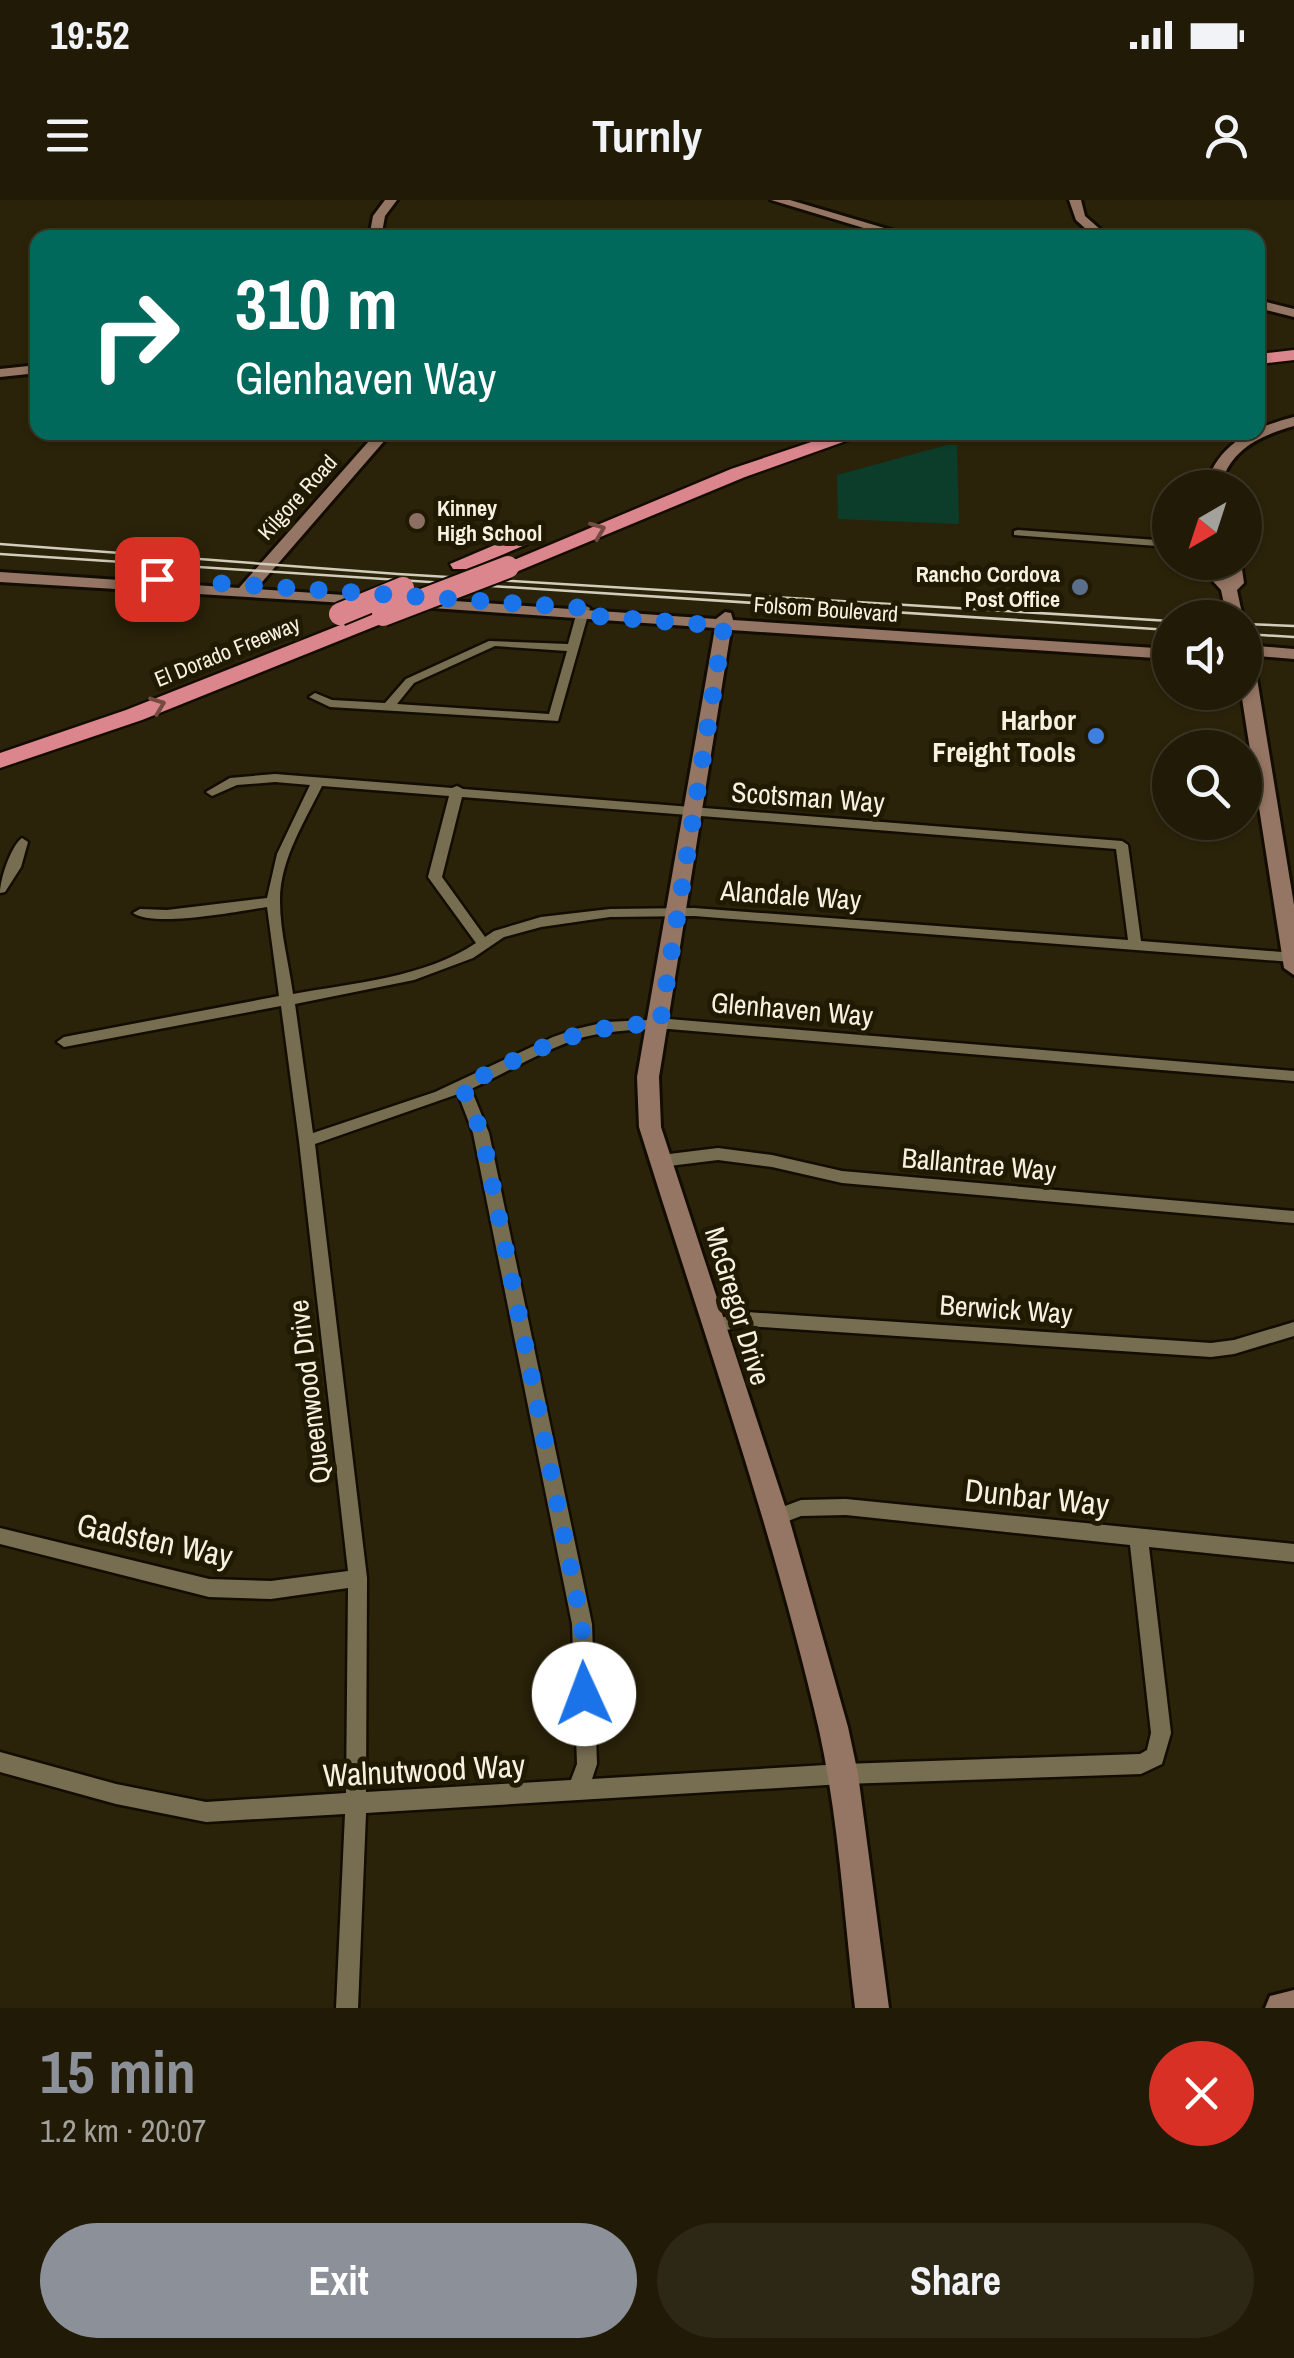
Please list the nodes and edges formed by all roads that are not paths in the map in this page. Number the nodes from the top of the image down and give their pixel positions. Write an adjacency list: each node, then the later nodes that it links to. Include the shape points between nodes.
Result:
1 (391, 200): 4 (street)
2 (777, 200): 5 (street)
3 (1075, 200): 6 (street, via 1080,217)
4 (376, 230)
5 (884, 230)
6 (1095, 230)
7 (1265, 306): 8 (street)
8 (1294, 313)
9 (1294, 343): 10 (highway)
10 (1265, 345)
11 (1294, 356): 12 (highway)
12 (1265, 358)
13 (30, 370): 14 (street)
14 (0, 373)
15 (1294, 421): 16 (street)
16 (1265, 431)
17 (378, 440): 30 (street, Kilgore Road)
18 (785, 440): 46 (highway, El Dorado Freeway, bridge)
19 (838, 440): 47 (highway, El Dorado Freeway, one-way to 19, bridge, via 148,710 738,473)
20 (1249, 440): 21 (street)
21 (1214, 470)
22 (1018, 533): 23 (street)
23 (1152, 543)
24 (0, 569): 30 (street, Folsom Boulevard)
25 (0, 578): 30 (street, Folsom Boulevard)
26 (1221, 580): 29 (street)
27 (1228, 580): 29 (street)
28 (1233, 580): 29 (street)
29 (1233, 586): 31 (street)
30 (246, 589): 32 (street, Folsom Boulevard)
31 (1234, 600)
32 (583, 611): 33 (street, Folsom Boulevard); 37 (street)
33 (725, 621): 34 (street, Folsom Boulevard); 35 (street, Folsom Boulevard); 51 (street, McGregor Drive)
34 (1053, 637): 35 (street); 36 (street, Folsom Boulevard)
35 (994, 643): 39 (street, Folsom Boulevard)
36 (1152, 644)
37 (572, 648): 44 (street, via 492,643 410,680); 44 (street, via 554,718)
38 (1262, 651): 40 (street)
39 (1152, 653)
40 (1294, 654)
41 (1262, 661): 42 (street)
42 (1294, 662)
43 (315, 697): 44 (street)
44 (388, 707)
45 (1254, 710): 53 (street)
46 (0, 740)
47 (0, 761)
48 (318, 781): 49 (street, Scotsman Way); 50 (street, Scotsman Way, via 251,779); 55 (street, Queenwood Drive, via 284,850)
49 (457, 790): 51 (street, Scotsman Way); 58 (street, via 435,876)
50 (212, 792)
51 (695, 814): 56 (street, McGregor Drive); 59 (street, Scotsman Way, via 1122,845)
52 (22, 842): 54 (street)
53 (1288, 888): 60 (street)
54 (0, 889)
55 (274, 902): 57 (street); 61 (street, Queenwood Drive)
56 (678, 912): 58 (street, Alandale Way, via 540,922); 59 (street, Alandale Way); 62 (street, McGregor Drive)
57 (140, 913)
58 (484, 945): 61 (street, Alandale Way, via 409,977)
59 (1135, 945): 60 (street, Alandale Way)
60 (1293, 963)
61 (288, 1001): 63 (street, Alandale Way); 66 (street, Queenwood Drive)
62 (660, 1024): 64 (street, Glenhaven Way); 65 (street, Glenhaven Way, via 572,1033); 67 (street, McGregor Drive, via 647,1104)
63 (64, 1042)
64 (1294, 1076)
65 (462, 1086): 66 (street, Glenhaven Way); 78 (street, via 482,1134 582,1624 587,1764)
66 (307, 1141): 75 (street, Queenwood Drive)
67 (662, 1161): 68 (street, Ballantrae Way, via 718,1154 842,1176); 69 (street, McGregor Drive)
68 (1294, 1218)
69 (711, 1326): 70 (street, Berwick Way, via 747,1320 1211,1350); 71 (street, McGregor Drive)
70 (1294, 1330)
71 (775, 1518): 73 (street, Dunbar Way, via 800,1508 846,1507); 77 (street, McGregor Drive)
72 (0, 1536): 75 (street, Gadsten Way, via 209,1588 271,1590)
73 (1139, 1539): 74 (street, Dunbar Way); 77 (street, Walnutwood Way, via 1161,1733 1155,1756 1141,1764)
74 (1294, 1554)
75 (358, 1578): 79 (street, Queenwood Drive)
76 (0, 1762): 79 (street, Walnutwood Way, via 206,1812)
77 (842, 1774): 78 (street, Walnutwood Way); 82 (street, McGregor Drive)
78 (578, 1792): 79 (street, Walnutwood Way)
79 (356, 1803): 81 (street, Queenwood Drive)
80 (1294, 2007): 83 (street)
81 (347, 2008)
82 (872, 2008)
83 (1282, 2008)

